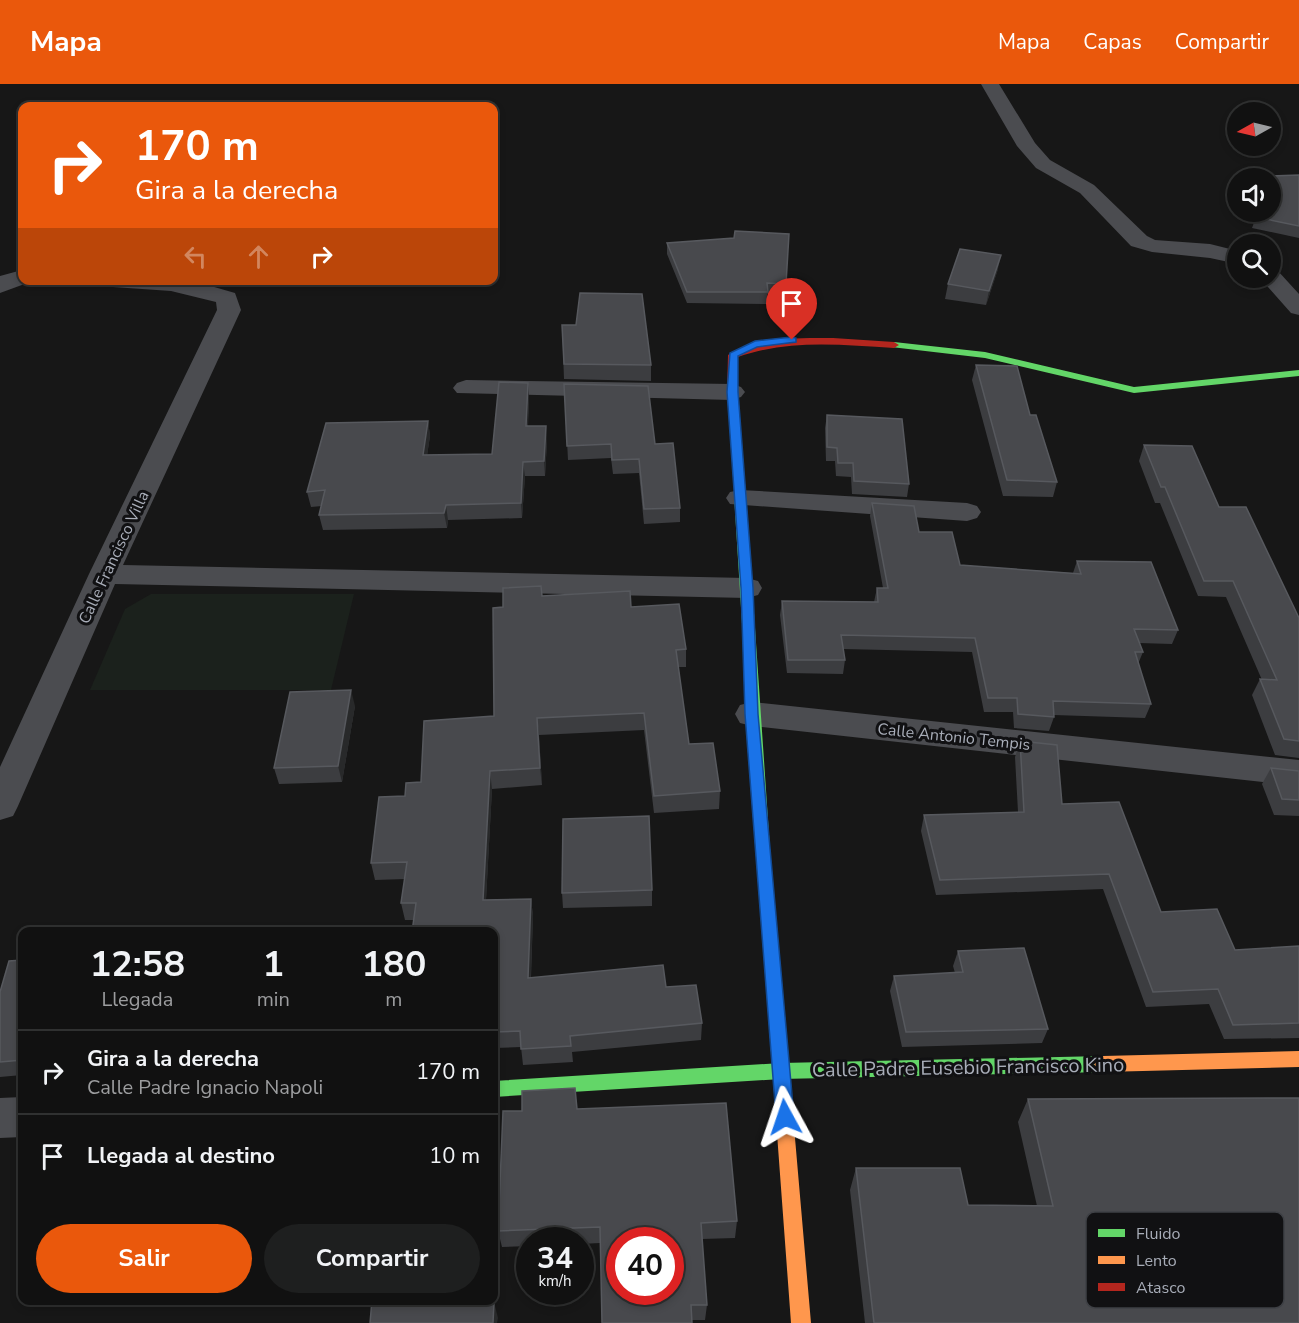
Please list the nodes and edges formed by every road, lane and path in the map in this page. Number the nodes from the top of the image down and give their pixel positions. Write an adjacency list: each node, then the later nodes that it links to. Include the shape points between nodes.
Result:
1 (990, 84): 2 (street, via 1027,146 1043,164 1087,189 1139,241)
2 (1227, 255)
3 (18, 278): 5 (street)
4 (174, 285): 13 (street, Calle Francisco Villa, via 203,289 226,298 230,310)
5 (0, 286)
6 (1281, 288): 7 (street)
7 (1299, 308)
8 (1299, 373): 10 (street, via 1134,390 940,347 792,340 755,344 733,355)
9 (466, 388): 10 (street)
10 (732, 392): 11 (street)
11 (740, 498): 12 (street); 14 (street)
12 (967, 512)
13 (104, 574): 14 (street); 17 (street, Calle Francisco Villa)
14 (747, 588): 15 (street)
15 (752, 714): 16 (street, Calle Antonio Tempis); 19 (street)
16 (1299, 773)
17 (0, 806)
18 (1299, 1059): 19 (street, Calle Padre Eusebio Francisco Kino)
19 (781, 1071): 20 (street, Calle Padre Eusebio Francisco Kino); 23 (street)
20 (498, 1089)
21 (18, 1117): 22 (street)
22 (0, 1118)
23 (801, 1323)

